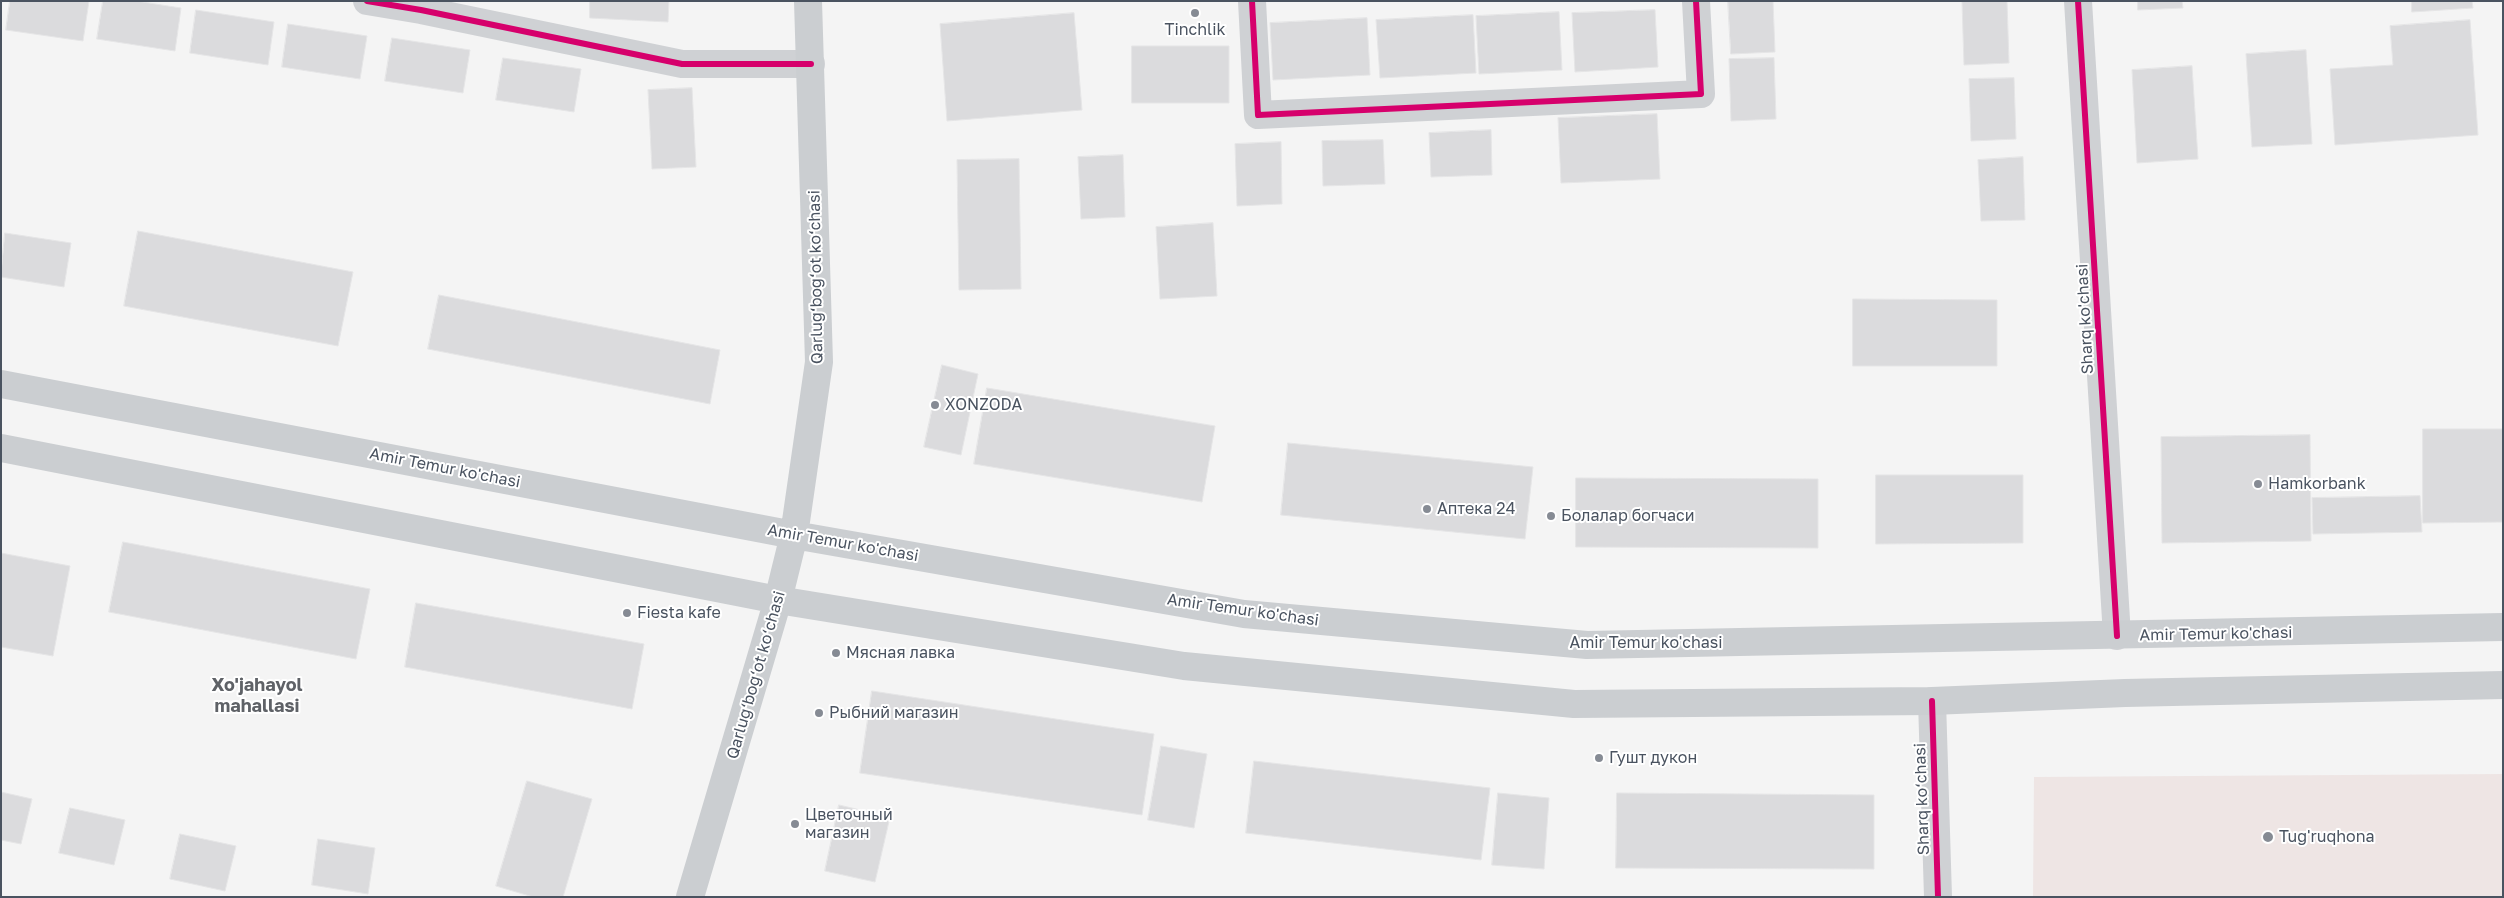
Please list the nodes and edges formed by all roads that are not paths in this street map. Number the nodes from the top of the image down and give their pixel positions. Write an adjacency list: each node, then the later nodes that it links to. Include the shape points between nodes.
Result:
1 (367, 1): 6 (street)
2 (808, 1): 7 (main road, Qarlug‘bog‘ot ko‘chasi)
3 (1252, 1): 4 (street, via 1258,115 1701,94)
4 (1696, 1)
5 (2078, 1): 13 (street, Sharq ko'chasi)
6 (420, 5): 7 (street, via 682,64)
7 (811, 64): 10 (main road, Qarlug‘bog‘ot ko‘chasi, via 819,362)
8 (1, 384): 10 (main road, Amir Temur ko'chasi)
9 (1, 448): 11 (main road)
10 (794, 535): 11 (main road, Qarlug‘bog‘ot ko‘chasi); 13 (main road, Amir Temur ko'chasi, via 1244,614 1587,646)
11 (778, 600): 15 (main road, via 1184,666 1574,704); 16 (main road, Qarlug‘bog‘ot ko‘chasi)
12 (2503, 627): 13 (main road, Amir Temur ko'chasi)
13 (2117, 636)
14 (2503, 685): 15 (main road, via 2125,693)
15 (1932, 701): 17 (street, Sharq ko‘chasi)
16 (690, 897)
17 (1938, 897)

